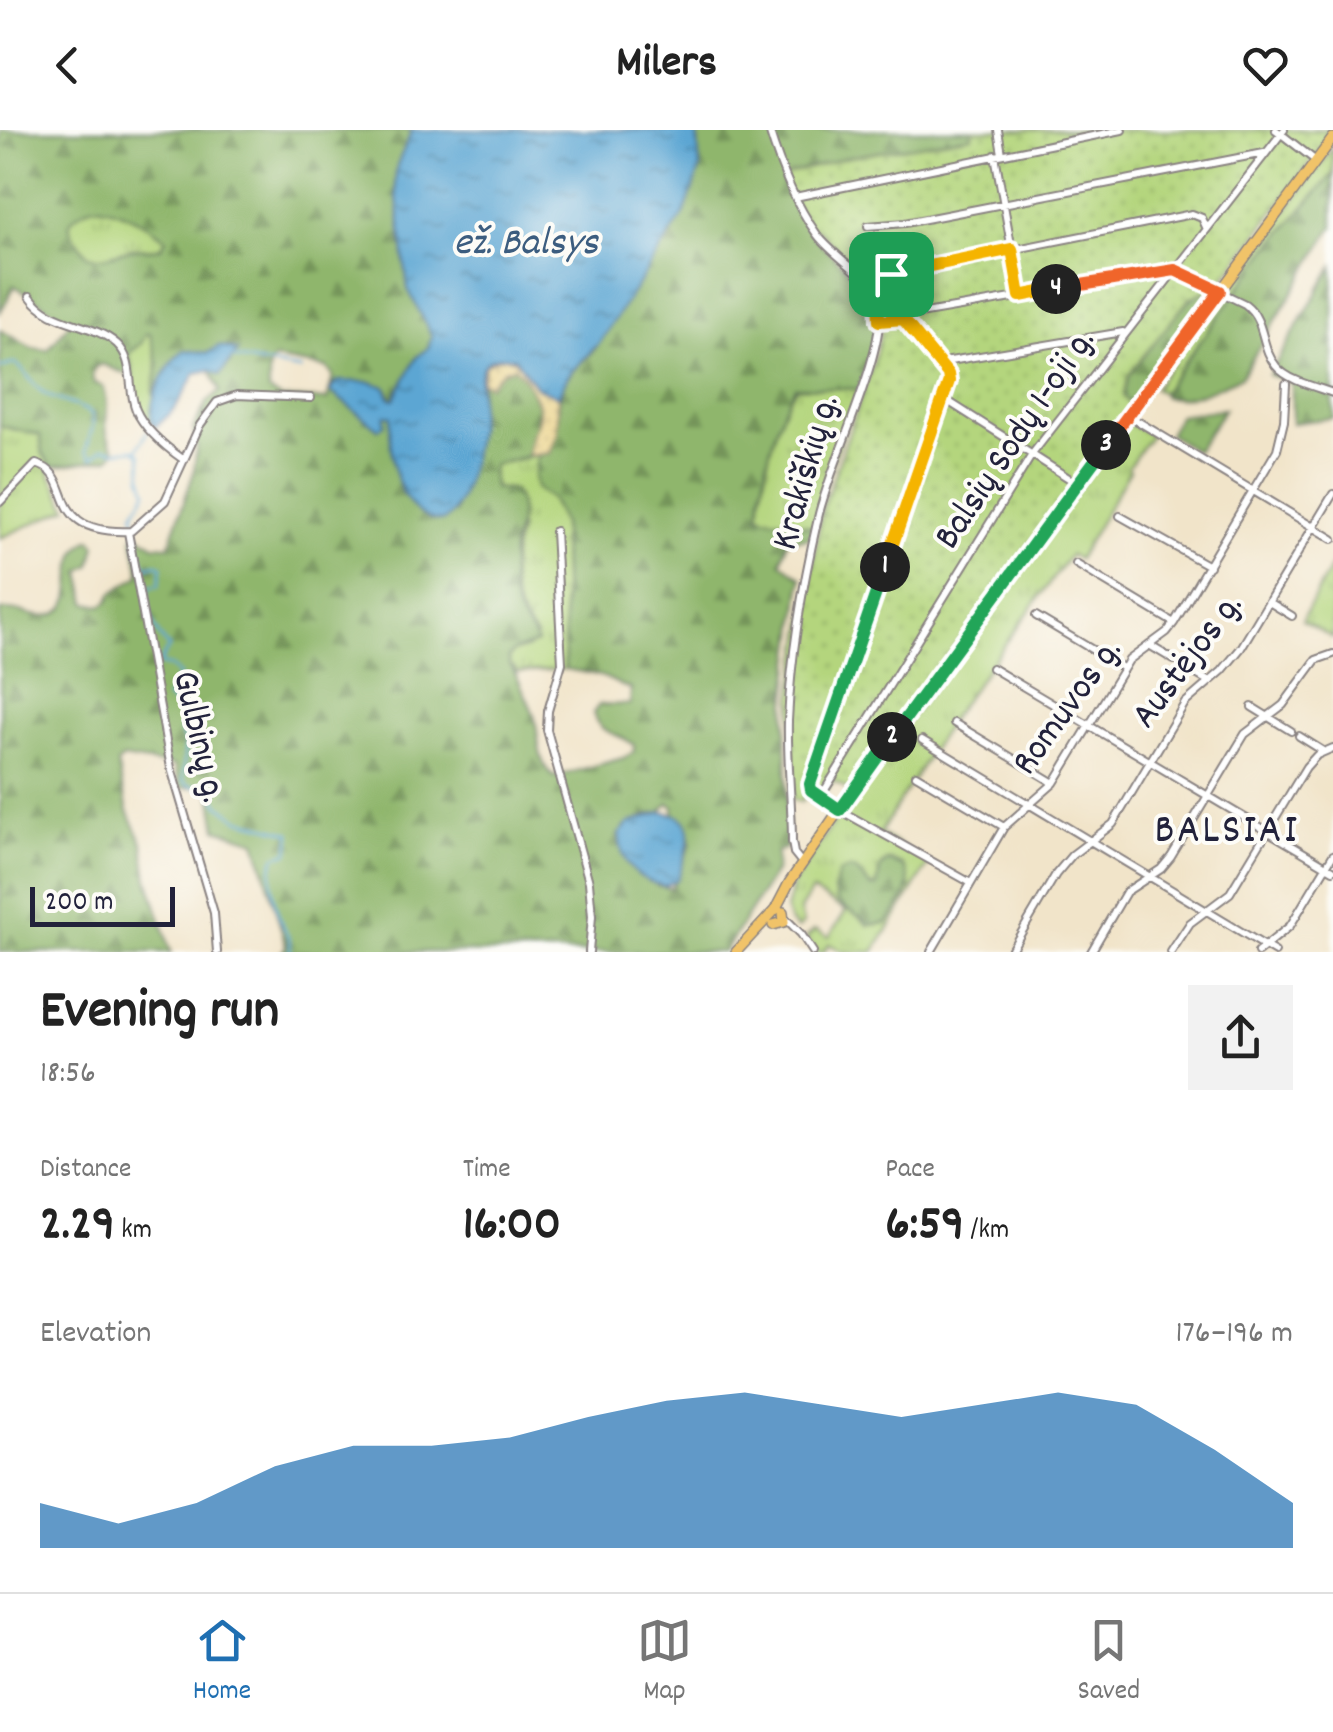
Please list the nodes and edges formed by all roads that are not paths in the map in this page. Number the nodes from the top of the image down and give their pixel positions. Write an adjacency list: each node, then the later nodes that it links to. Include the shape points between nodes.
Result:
1 (768, 130): 10 (street)
2 (998, 130): 8 (street)
3 (1122, 130): 5 (street)
4 (1280, 131): 7 (street, Balsių Sodų 1-oji g.); 9 (street)
5 (1106, 132): 8 (street)
6 (1333, 138): 9 (main road)
7 (1266, 152): 11 (street); 13 (street, Balsių Sodų 1-oji g.)
8 (999, 155): 10 (street); 11 (street)
9 (1316, 161): 17 (main road)
10 (795, 197): 16 (street, via 818,236)
11 (1003, 202): 12 (street); 14 (street)
12 (868, 226)
13 (1206, 227): 14 (street, via 1192,214); 15 (street, Balsių Sodų 1-oji g.)
14 (1012, 249): 16 (street, via 891,274); 19 (street)
15 (1175, 270): 17 (street); 19 (street); 22 (street, Balsių Sodų 1-oji g.)
16 (869, 286): 21 (street)
17 (1220, 291): 25 (street, via 1255,312 1276,366); 28 (main road)
18 (30, 296): 30 (street, via 50,315 116,343 126,356 140,418)
19 (1020, 296): 20 (street)
20 (903, 319): 21 (street); 23 (street)
21 (879, 321): 71 (street, Krakiškių g., via 824,494 792,678 792,842)
22 (1125, 332): 23 (street); 29 (street, Balsių Sodų 1-oji g.)
23 (938, 363): 27 (street, via 949,378)
24 (1286, 384): 32 (street, Romuvos g., via 1280,442)
25 (1333, 393)
26 (311, 398): 30 (street, via 222,399)
27 (943, 398): 29 (street); 64 (street, via 810,784)
28 (1128, 416): 31 (main road); 32 (street)
29 (1033, 454): 31 (street); 64 (street, Balsių Sodų 1-oji g.)
30 (184, 460): 37 (street, via 166,501)
31 (1078, 484): 66 (main road)
32 (1254, 491): 36 (street); 41 (street, Romuvos g.)
33 (1333, 494): 36 (street, Austėjos g.)
34 (0, 502): 37 (street, via 36,464 51,472 88,529)
35 (1120, 516): 41 (street)
36 (1313, 526): 39 (street); 42 (street, Austėjos g.)
37 (134, 528): 78 (street, Gulbinų g., via 171,768 214,913)
38 (555, 531): 79 (street, via 562,663 547,730 589,882)
39 (1333, 538)
40 (1076, 564): 45 (street)
41 (1209, 566): 45 (street, Romuvos g.)
42 (1269, 602): 44 (street); 52 (street, Austėjos g., via 1231,661)
43 (1036, 616): 51 (street)
44 (1292, 616)
45 (1174, 623): 46 (street, Romuvos g.)
46 (1149, 645): 48 (street); 51 (street, Romuvos g.)
47 (1333, 654): 54 (street, via 1316,660)
48 (1174, 660)
49 (1182, 666): 52 (street)
50 (992, 668): 56 (street)
51 (1123, 668): 56 (street, Romuvos g.)
52 (1208, 682): 60 (street, Austėjos g., via 1185,703)
53 (1252, 707): 54 (street)
54 (1268, 716): 59 (street); 63 (street, via 1245,734)
55 (954, 723): 62 (street)
56 (1090, 726): 60 (street); 62 (street, Romuvos g.)
57 (922, 740): 65 (street)
58 (1333, 748): 59 (street)
59 (1323, 751): 68 (street, via 1306,766)
60 (1149, 762): 63 (street); 69 (street, Austėjos g., via 1113,824)
61 (916, 776): 67 (street)
62 (1054, 783): 65 (street, Romuvos g.)
63 (1208, 796): 68 (street); 73 (street, via 1166,865)
64 (820, 798): 66 (street)
65 (1030, 806): 67 (street, Romuvos g.); 69 (street)
66 (840, 810): 71 (main road); 74 (street)
67 (1004, 827): 74 (street, Romuvos g.)
68 (1267, 832): 72 (street); 75 (street, via 1230,893)
69 (1089, 841): 73 (street); 83 (street, Austėjos g., via 1056,874)
70 (1333, 855): 72 (street)
71 (803, 863): 76 (main road)
72 (1330, 868): 77 (street, via 1290,926)
73 (1150, 877): 75 (street); 84 (street, via 1126,892)
74 (970, 884): 82 (street, Romuvos g.)
75 (1207, 912): 77 (street); 85 (street, via 1186,927)
76 (778, 918): 80 (main road); 81 (street)
77 (1265, 946): 86 (street); 87 (street)
78 (217, 952)
79 (589, 952)
80 (736, 952)
81 (813, 952)
82 (931, 952)
83 (1010, 952)
84 (1091, 952)
85 (1171, 952)
86 (1258, 952)
87 (1274, 952)

